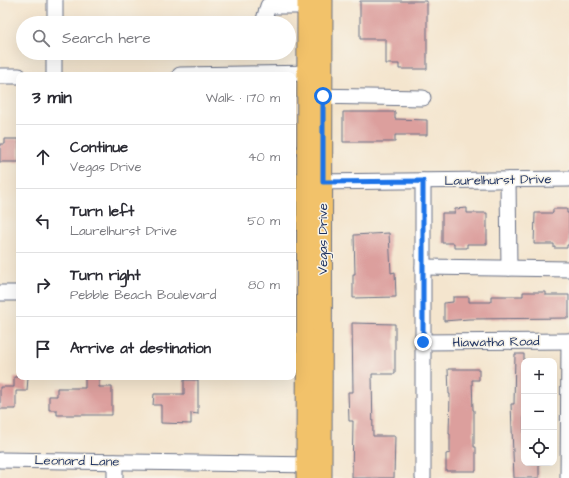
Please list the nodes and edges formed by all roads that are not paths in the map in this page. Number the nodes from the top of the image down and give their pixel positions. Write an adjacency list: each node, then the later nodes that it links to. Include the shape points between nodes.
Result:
1 (55, 0): 4 (street)
2 (268, 3): 3 (street); 5 (street)
3 (315, 3): 9 (main road, Vegas Drive)
4 (55, 16)
5 (265, 16)
6 (54, 60): 7 (street)
7 (54, 72)
8 (296, 74): 9 (street)
9 (315, 74): 12 (main road, Vegas Drive)
10 (0, 76): 11 (street)
11 (16, 76)
12 (315, 96): 13 (street); 17 (main road, Vegas Drive)
13 (423, 98)
14 (569, 179): 15 (street, Laurelhurst Drive)
15 (508, 180): 16 (street, Laurelhurst Drive); 19 (street)
16 (423, 181): 17 (street, Laurelhurst Drive); 18 (street)
17 (315, 182): 27 (main road, Vegas Drive)
18 (423, 267): 19 (street); 24 (street)
19 (509, 268): 20 (street)
20 (569, 269)
21 (0, 293): 22 (street)
22 (16, 293)
23 (569, 341): 24 (street, Hiawatha Road); 30 (street)
24 (423, 342): 29 (street)
25 (0, 460): 26 (street, Leonard Lane)
26 (115, 462): 27 (street, Leonard Lane); 28 (street)
27 (314, 472)
28 (115, 478)
29 (423, 478)
30 (568, 478)

